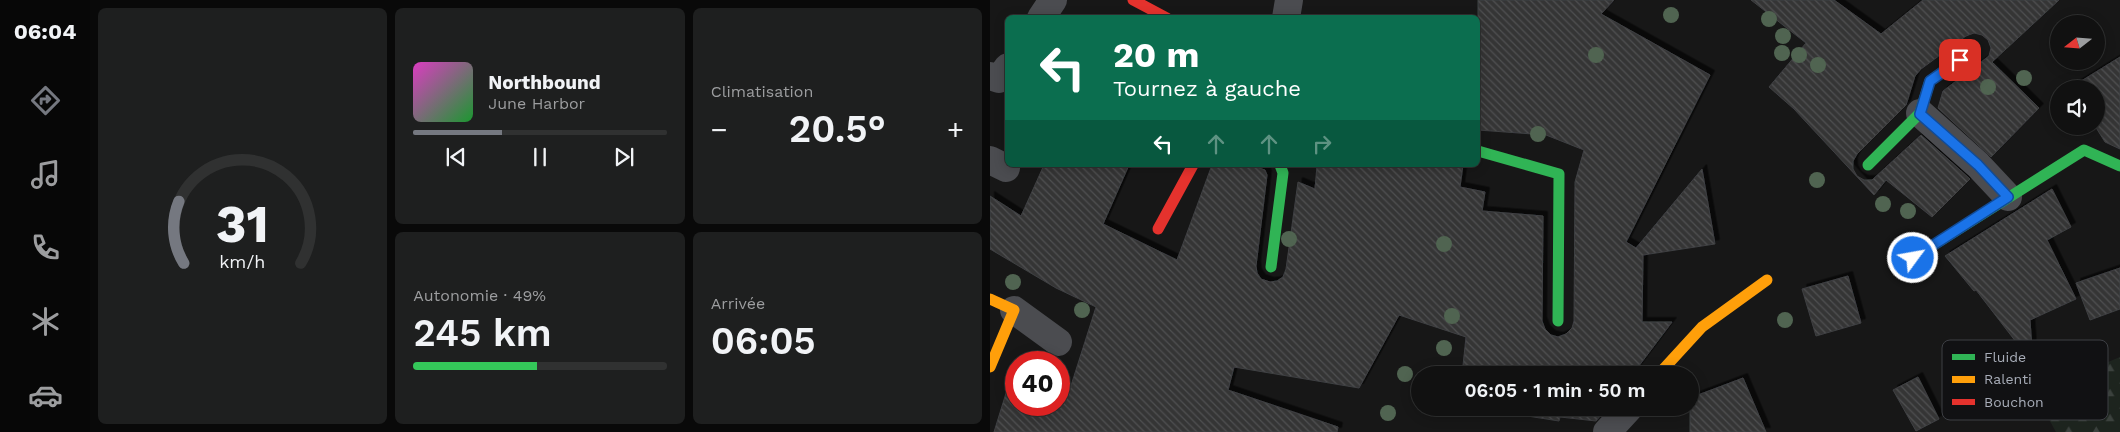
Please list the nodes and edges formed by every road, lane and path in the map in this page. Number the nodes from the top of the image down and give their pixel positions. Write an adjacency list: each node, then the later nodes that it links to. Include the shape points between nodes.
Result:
1 (1053, 0): 4 (street)
2 (1133, 0): 5 (street)
3 (1289, 0): 6 (street)
4 (1043, 15)
5 (1161, 15)
6 (1286, 15)
7 (1975, 49): 10 (street, via 1930,81)
8 (1005, 71): 9 (street, via 999,80)
9 (990, 76)
10 (1920, 114): 12 (street); 16 (street, via 1978,165)
11 (1480, 152): 23 (street, via 1559,174)
12 (1868, 165)
13 (2120, 166): 16 (street, via 2084,150)
14 (1192, 167): 17 (street)
15 (1281, 167): 19 (street, via 1283,173)
16 (2008, 197): 18 (street)
17 (1158, 229)
18 (1913, 258)
19 (1271, 267)
20 (1767, 280): 25 (street, via 1702,327)
21 (990, 299): 22 (street)
22 (1014, 310): 24 (street); 26 (street)
23 (1558, 321)
24 (1058, 342)
25 (1666, 366)
26 (990, 367)
27 (1622, 416): 28 (street)
28 (1607, 432)

